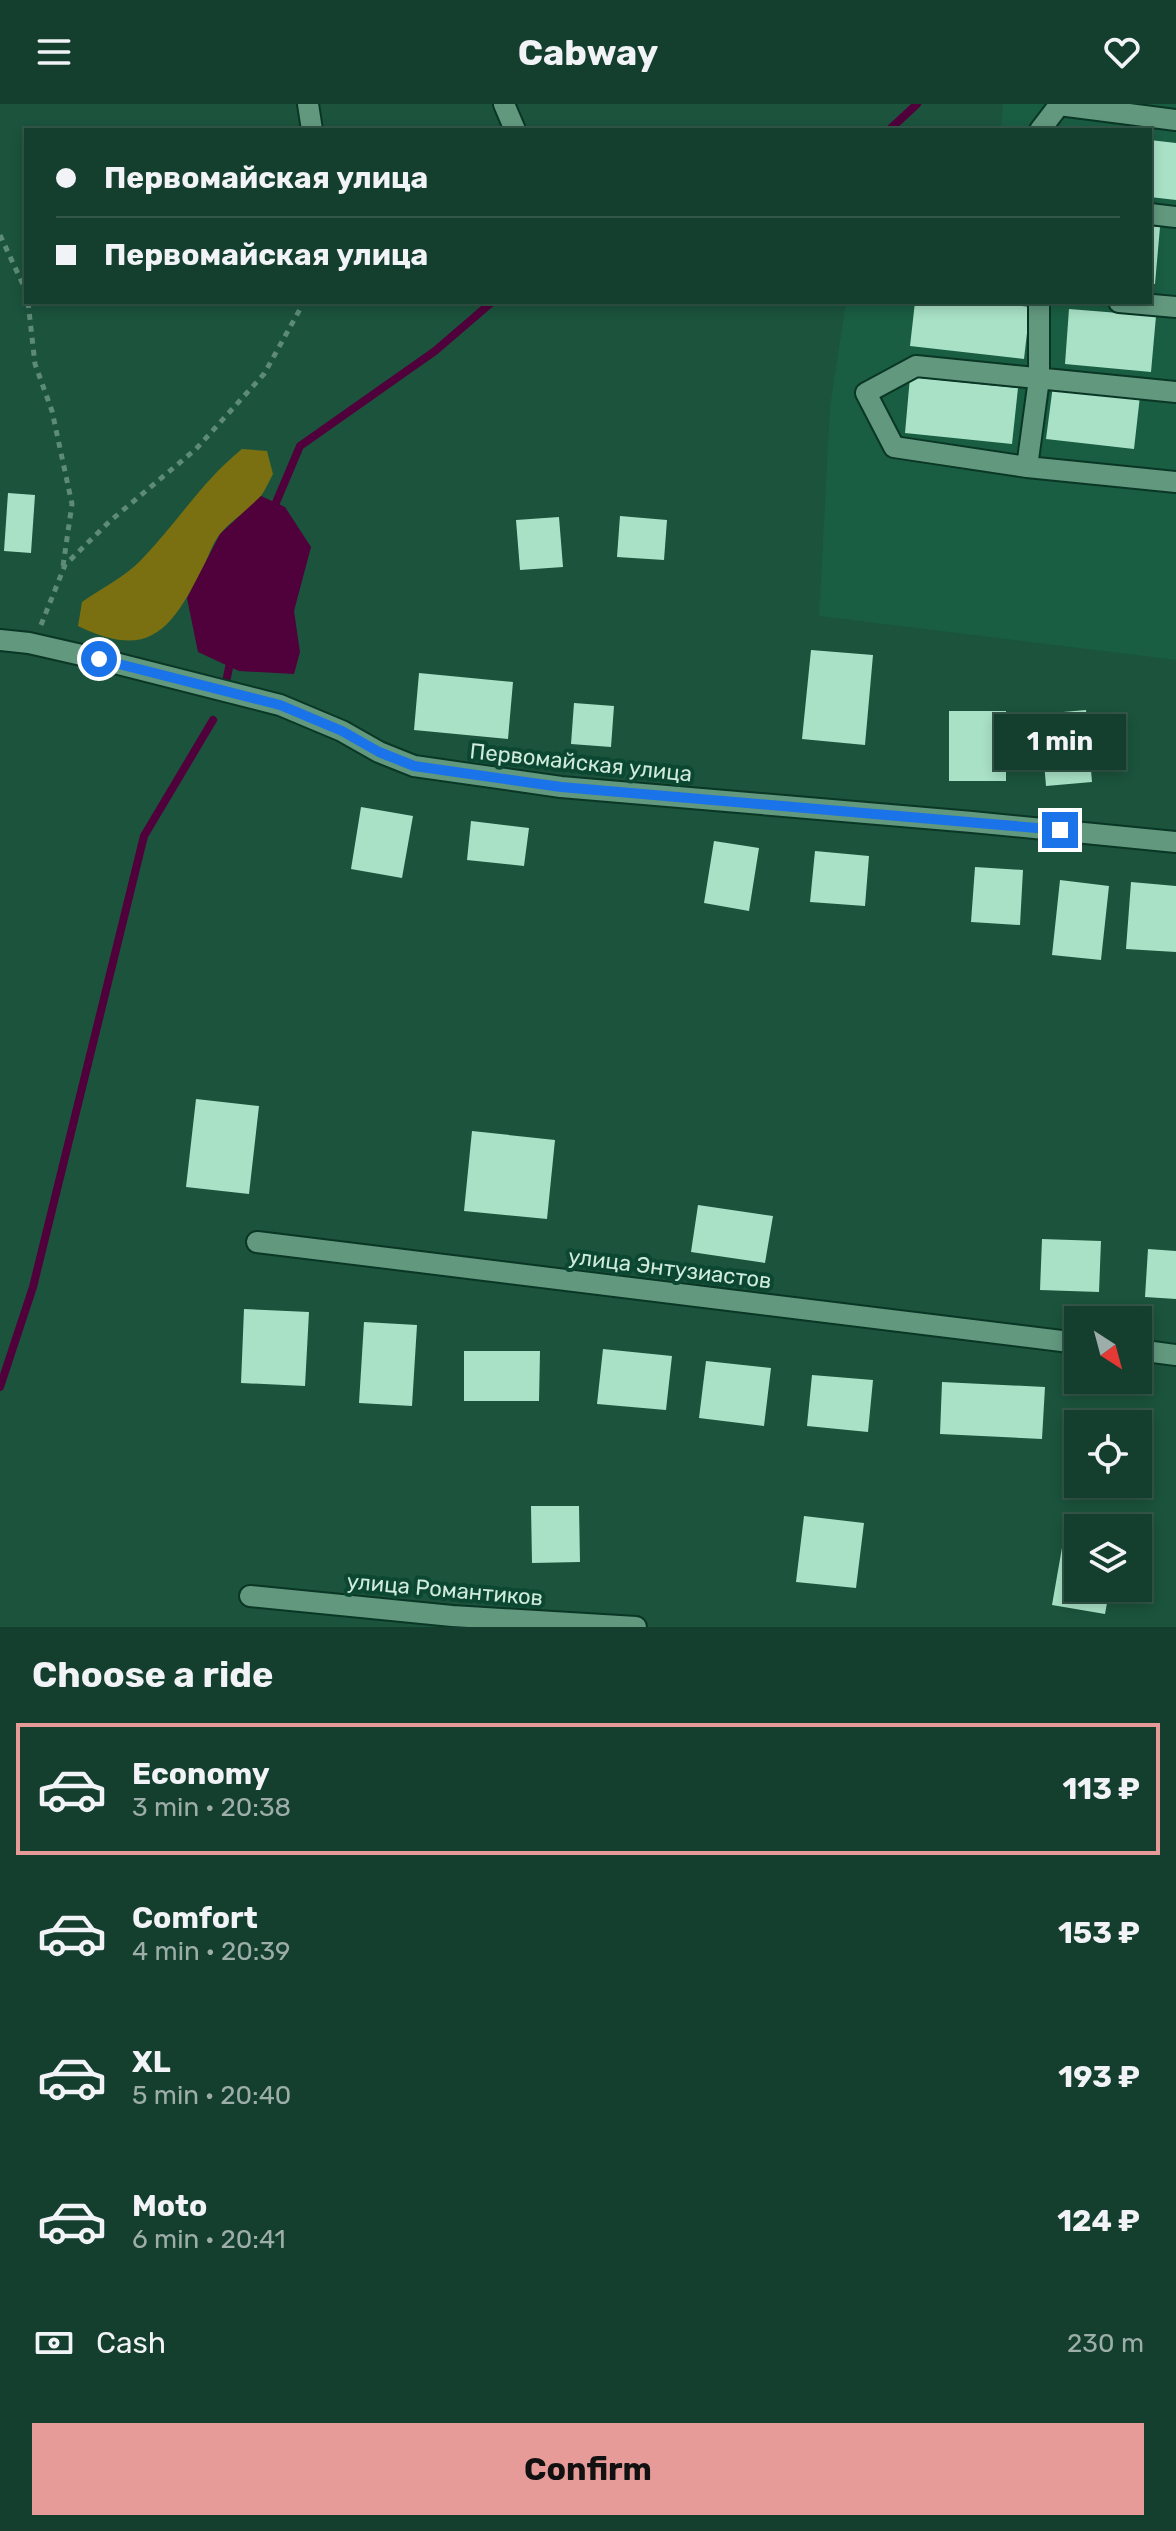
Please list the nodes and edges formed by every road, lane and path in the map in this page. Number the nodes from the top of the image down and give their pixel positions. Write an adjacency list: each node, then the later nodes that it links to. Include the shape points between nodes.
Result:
1 (308, 104): 5 (street)
2 (504, 104): 6 (street)
3 (1060, 105): 4 (street); 7 (street)
4 (1176, 120)
5 (312, 128)
6 (514, 128)
7 (1042, 128)
8 (1152, 214): 9 (street)
9 (1176, 217)
10 (0, 235): 11 (path)
11 (24, 287)
12 (28, 304): 21 (path, via 35,364 52,411 72,504)
13 (303, 304): 21 (path, via 264,374 196,449 110,521)
14 (1039, 304): 17 (street)
15 (1142, 304): 16 (street)
16 (1176, 307)
17 (1039, 379): 18 (street); 19 (street); 19 (street, via 916,366 866,393 894,447)
18 (1176, 392)
19 (1027, 467): 20 (street)
20 (1176, 482)
21 (63, 571): 23 (path)
22 (0, 640): 23 (street, Первомайская улица)
23 (29, 643): 24 (street, Первомайская улица, via 280,705 414,766 561,787)
24 (1176, 842)
25 (257, 1242): 26 (street, улица Энтузиастов)
26 (1064, 1341)
27 (1152, 1352): 28 (street)
28 (1176, 1355)
29 (250, 1596): 30 (street, улица Романтиков)
30 (636, 1627)

